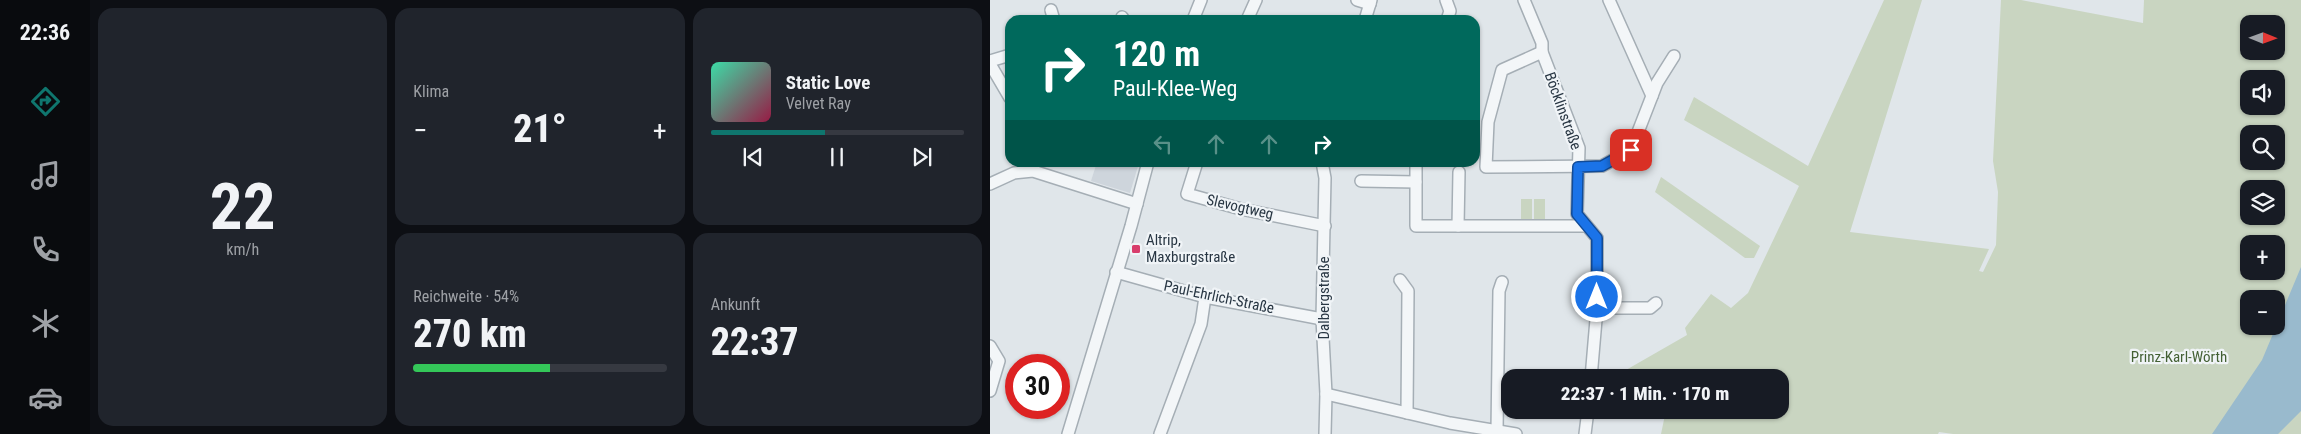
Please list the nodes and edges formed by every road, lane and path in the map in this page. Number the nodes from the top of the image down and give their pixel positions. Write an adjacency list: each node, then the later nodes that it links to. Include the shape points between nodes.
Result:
1 (1201, 0): 8 (street)
2 (1256, 0): 9 (street)
3 (1357, 0): 7 (street)
4 (1446, 0): 11 (street)
5 (1524, 0): 12 (street, Böcklinstraße, via 1542,43)
6 (1609, 0): 17 (street)
7 (1371, 2): 10 (street)
8 (1195, 15)
9 (1249, 15)
10 (1367, 15)
11 (1449, 15)
12 (1542, 52): 22 (street, Böcklinstraße, via 1579,148); 22 (street, via 1502,70 1488,122 1486,168)
13 (1674, 56): 17 (street)
14 (1005, 57): 15 (street)
15 (990, 63): 16 (street)
16 (1005, 89)
17 (1652, 96): 22 (street, via 1631,150 1602,166)
18 (1147, 167): 27 (street)
19 (1195, 167): 28 (street, Slevogtweg, via 1187,194 1242,210)
20 (1323, 167): 28 (street, Dalbergstraße)
21 (1416, 167): 25 (street)
22 (1578, 167): 30 (street, Böcklinstraße, via 1577,214)
23 (1458, 172): 29 (street)
24 (1361, 181): 25 (street)
25 (1416, 182): 29 (street, via 1416,226)
26 (990, 184): 27 (street, via 1014,173 1033,171)
27 (1137, 204): 31 (street)
28 (1325, 226): 37 (street, Dalbergstraße)
29 (1458, 226): 30 (street)
30 (1586, 226): 36 (street, Böcklinstraße, via 1597,238)
31 (1116, 272): 34 (street, Paul-Ehrlich-Straße); 45 (street)
32 (1400, 280): 42 (street, via 1408,291)
33 (1502, 282): 44 (street, via 1499,290)
34 (1205, 297): 37 (street, Paul-Ehrlich-Straße); 46 (street, via 1201,324)
35 (1656, 303): 36 (street, via 1650,308)
36 (1597, 308): 39 (street, Böcklinstraße)
37 (1322, 319): 41 (street, Dalbergstraße)
38 (990, 346): 40 (street, via 999,361)
39 (1592, 369)
40 (990, 392)
41 (1326, 394): 42 (street); 47 (street, Dalbergstraße)
42 (1407, 413): 44 (street)
43 (1587, 419): 49 (street)
44 (1497, 430): 48 (street)
45 (1068, 434)
46 (1160, 434)
47 (1325, 434)
48 (1516, 434)
49 (1585, 434)

